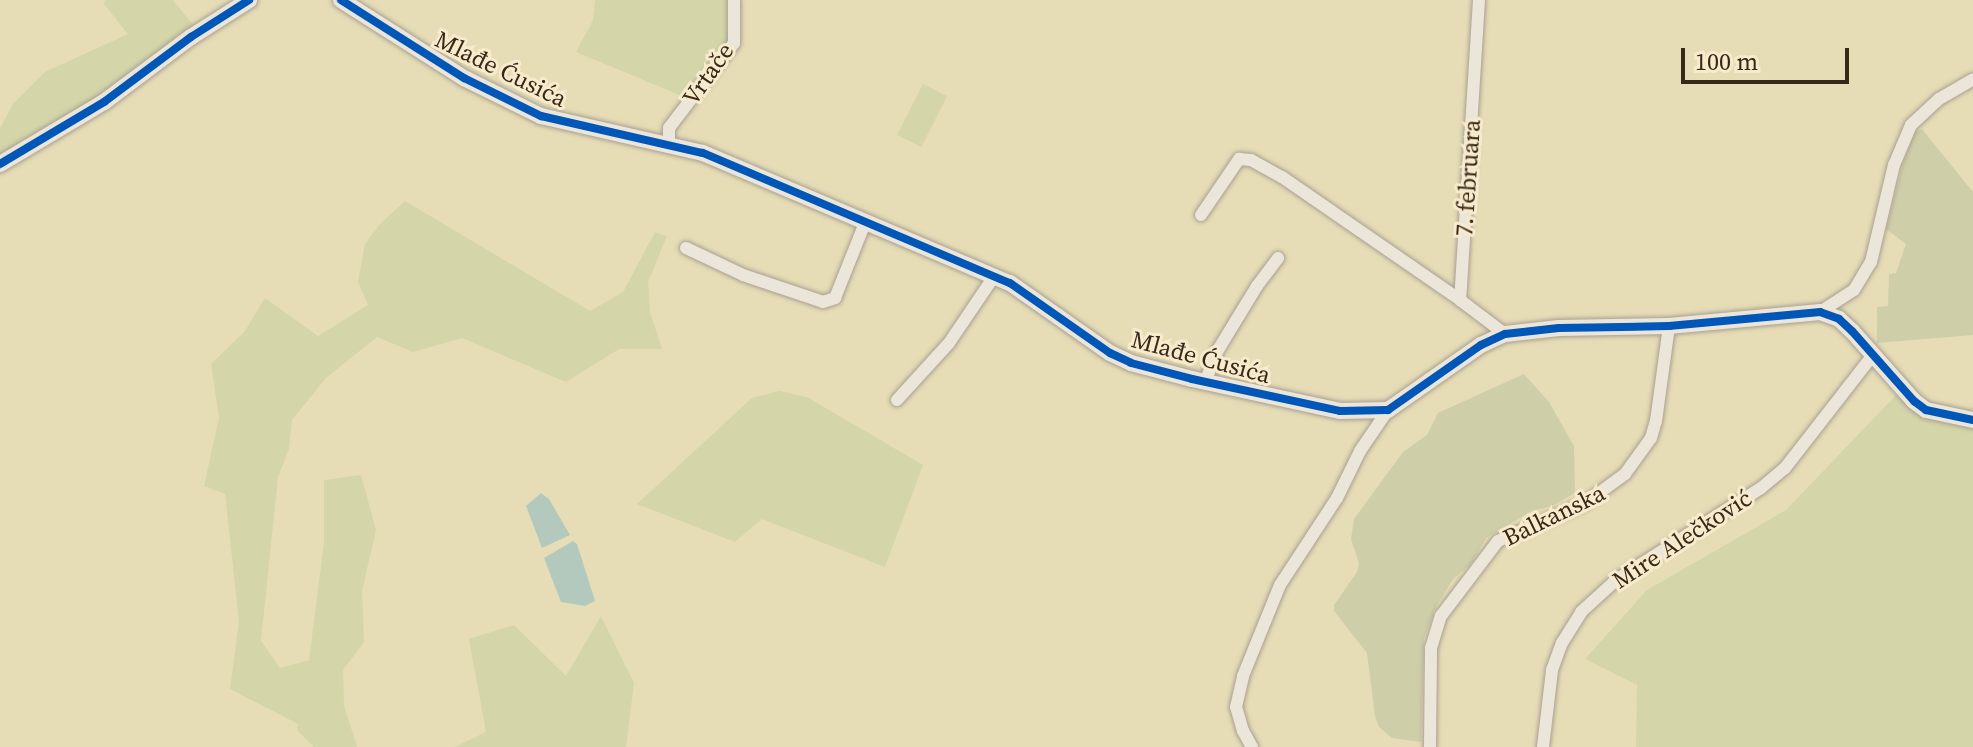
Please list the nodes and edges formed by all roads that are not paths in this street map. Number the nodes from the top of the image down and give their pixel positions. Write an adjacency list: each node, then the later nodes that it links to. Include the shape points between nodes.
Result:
1 (249, 0): 7 (street, via 104,102)
2 (341, 0): 6 (street, Mlađe Ćusića, via 464,78 541,116)
3 (734, 0): 6 (street, Vrtače, via 734,43 669,128)
4 (1479, 0): 13 (street, 7. februara)
5 (1973, 79): 14 (street, via 1939,99 1911,125 1894,165 1871,262)
6 (669, 143): 9 (street, Mlađe Ćusića)
7 (0, 164)
8 (1201, 215): 13 (street, via 1239,159 1251,160)
9 (865, 223): 10 (street, via 835,298 823,302 743,275); 12 (street, Mlađe Ćusića)
10 (686, 248)
11 (1278, 258): 18 (street, via 1218,350)
12 (993, 278): 18 (street, Mlađe Ćusića, via 1023,291 1110,353); 19 (street, via 949,343)
13 (1460, 300): 16 (street)
14 (1838, 311): 15 (street); 17 (street)
15 (1669, 326): 16 (street); 23 (street, Balkanska, via 1654,430 1625,474 1584,504 1498,541 1441,616 1431,648)
16 (1505, 334): 20 (street)
17 (1873, 355): 21 (street, via 1926,410); 24 (street, Mire Alečković, via 1785,468 1616,580 1581,612 1552,670)
18 (1205, 382): 20 (street, Mlađe Ćusića, via 1340,411)
19 (897, 400)
20 (1388, 410): 22 (street, via 1280,585 1243,676 1236,707)
21 (1973, 420)
22 (1252, 747)
23 (1430, 747)
24 (1543, 747)

